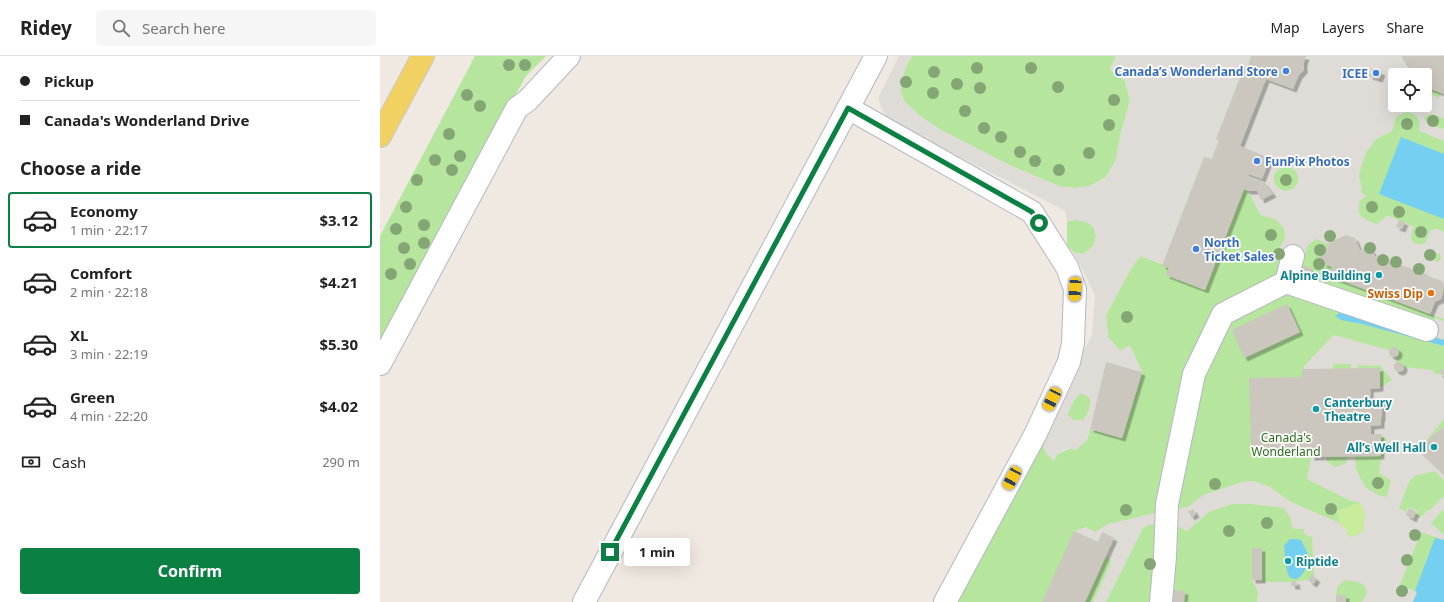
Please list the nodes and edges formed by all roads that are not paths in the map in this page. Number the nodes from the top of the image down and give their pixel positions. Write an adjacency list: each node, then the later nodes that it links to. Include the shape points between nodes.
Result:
1 (423, 56): 5 (main road)
2 (569, 56): 9 (lane, via 527,101 517,108)
3 (876, 56): 4 (lane)
4 (848, 108): 10 (lane); 11 (lane, via 1032,212 1067,267 1075,289 1073,343 1069,362 1035,435)
5 (380, 136)
6 (1293, 256): 7 (lane)
7 (1286, 282): 8 (lane); 12 (lane, via 1223,314 1194,374 1167,504)
8 (1427, 330)
9 (380, 364)
10 (584, 602)
11 (945, 602)
12 (1161, 602)

